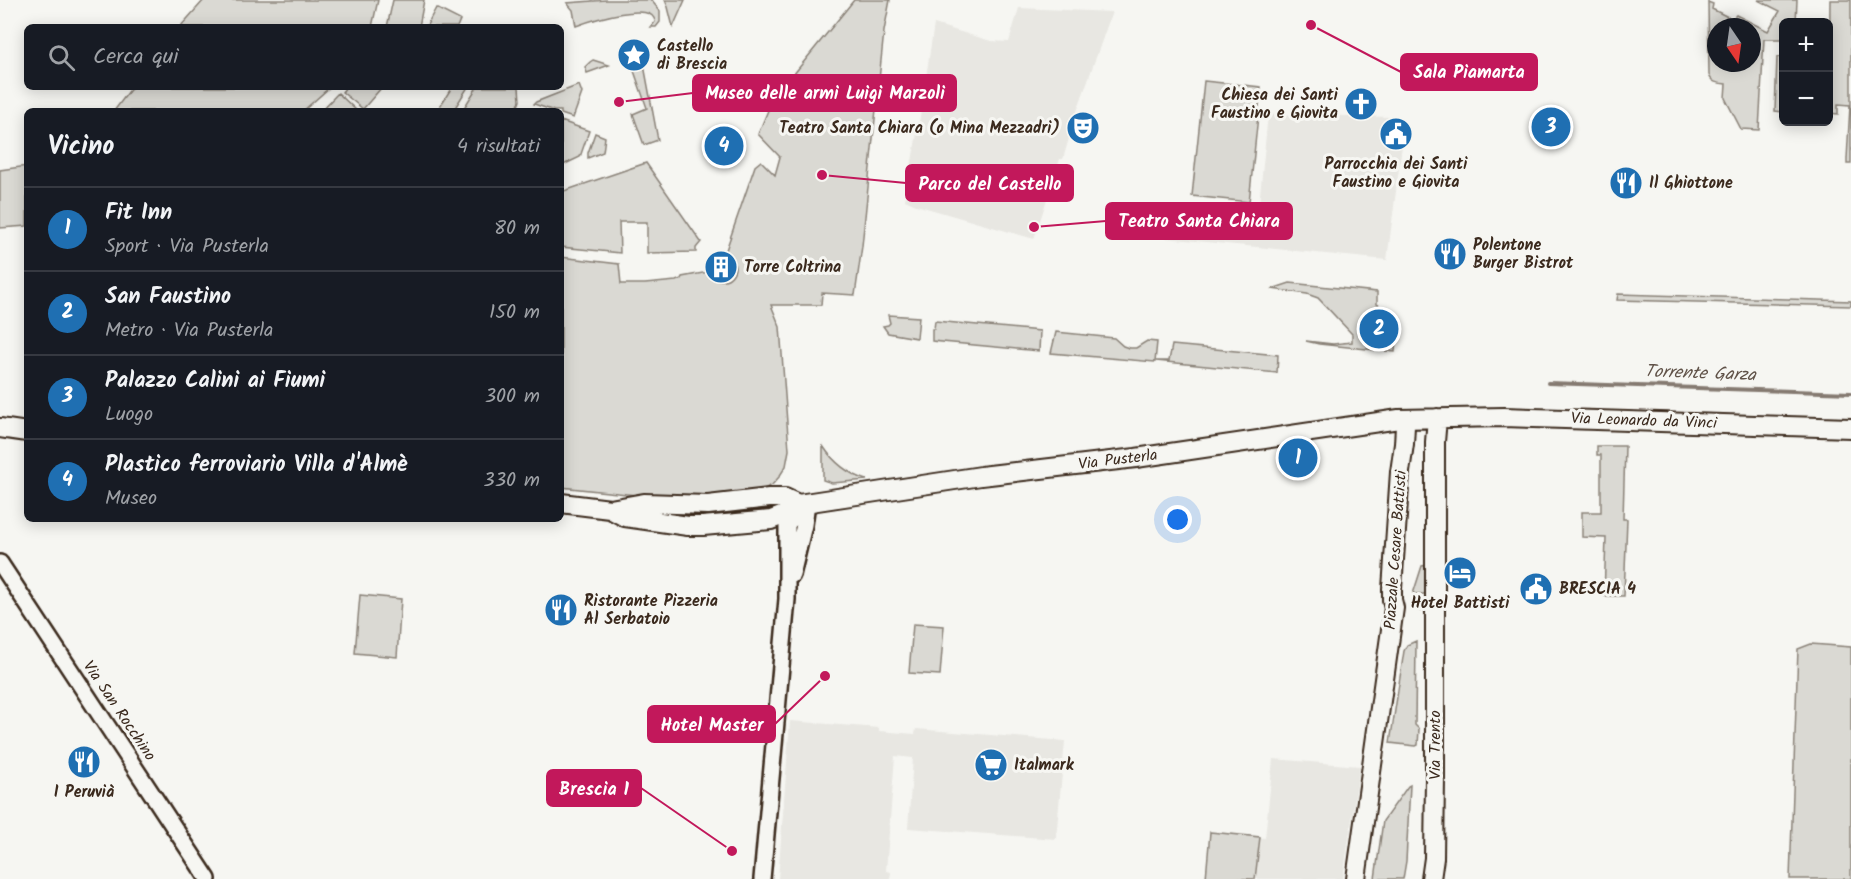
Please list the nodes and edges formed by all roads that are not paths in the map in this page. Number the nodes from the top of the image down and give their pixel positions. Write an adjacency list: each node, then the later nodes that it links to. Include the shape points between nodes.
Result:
1 (1437, 418): 2 (main road, Via Pusterla); 4 (main road, Via Leonardo da Vinci); 9 (main road, Piazzale Cesare Battisti)
2 (1399, 419): 7 (main road, Via Pusterla); 12 (main road, Piazzale Cesare Battisti, via 1405,426 1392,579 1394,608)
3 (0, 428): 5 (main road)
4 (1851, 428)
5 (24, 432)
6 (564, 503): 7 (main road, Via Pusterla, via 610,509 644,502 708,505 768,498)
7 (802, 503): 11 (street, via 804,525 787,598)
8 (0, 563): 10 (street, Via San Rocchino)
9 (1436, 612): 13 (main road, Via Trento)
10 (208, 879)
11 (762, 879)
12 (1356, 879)
13 (1431, 879)

